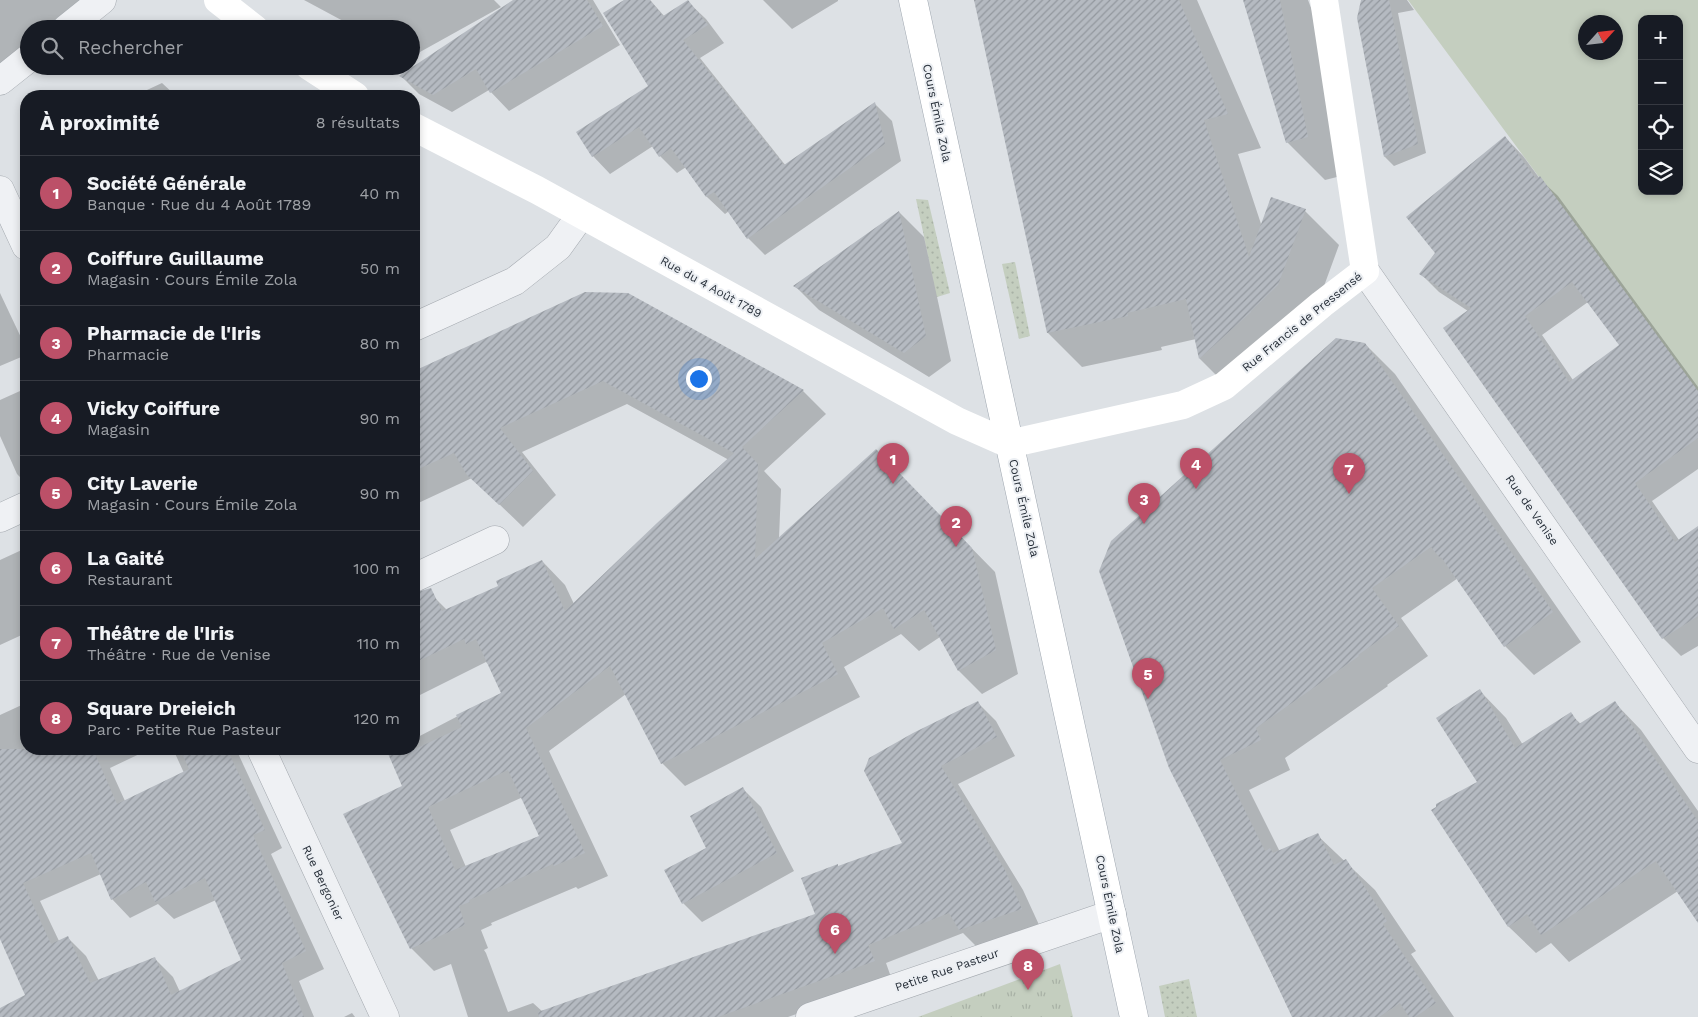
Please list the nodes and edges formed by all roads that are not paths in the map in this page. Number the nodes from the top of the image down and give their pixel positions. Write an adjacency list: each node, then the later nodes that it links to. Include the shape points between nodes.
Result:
1 (102, 0): 5 (street)
2 (218, 0): 6 (main road)
3 (913, 0): 17 (main road, Cours Émile Zola)
4 (1324, 0): 15 (main road, Rue Francis de Pressensé)
5 (77, 20)
6 (244, 20)
7 (20, 65): 9 (street)
8 (323, 75): 10 (main road)
9 (0, 80)
10 (346, 90)
11 (420, 130): 13 (main road, Rue du 4 Août 1789)
12 (0, 190): 14 (street)
13 (581, 215): 16 (street, via 558,247 515,281); 17 (main road, Rue du 4 Août 1789, via 957,421)
14 (20, 233)
15 (1365, 271): 17 (main road, Rue Francis de Pressensé, via 1224,386 1183,405); 22 (street, Rue de Venise)
16 (420, 324)
17 (1010, 444): 24 (main road, Cours Émile Zola)
18 (20, 509): 19 (street)
19 (0, 518)
20 (495, 540): 21 (street)
21 (420, 575)
22 (1698, 749)
23 (264, 755): 25 (street, Rue Bergonier)
24 (1112, 914): 26 (street, Petite Rue Pasteur); 27 (main road, Cours Émile Zola)
25 (385, 1017)
26 (810, 1017)
27 (1134, 1017)

